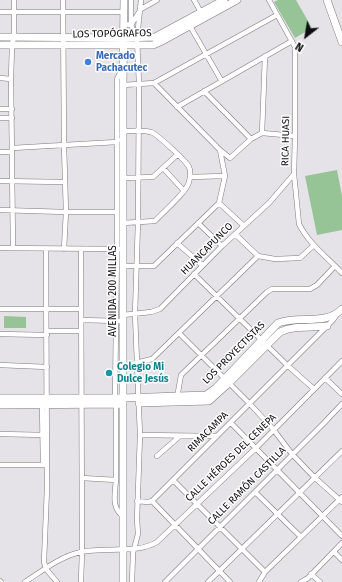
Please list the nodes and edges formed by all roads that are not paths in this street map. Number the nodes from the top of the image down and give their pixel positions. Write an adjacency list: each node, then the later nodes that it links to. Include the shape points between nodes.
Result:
1 (14, 0): 14 (street)
2 (63, 0): 15 (street)
3 (124, 0): 16 (main road, AVENIDA 200 MILLAS)
4 (131, 0): 19 (street)
5 (141, 0): 12 (street)
6 (157, 0): 12 (street)
7 (194, 0): 17 (street)
8 (224, 0): 17 (main road, LOS TOPÓGRAFOS)
9 (237, 0): 17 (main road, LOS TOPÓGRAFOS)
10 (269, 0): 18 (street, RICA HUASI)
11 (328, 0): 21 (main road)
12 (141, 9): 19 (street); 27 (street)
13 (0, 12): 14 (street)
14 (14, 12): 15 (street); 23 (street)
15 (63, 12): 16 (street); 24 (street)
16 (124, 12): 19 (main road, AVENIDA 200 MILLAS)
17 (203, 15): 20 (main road, LOS TOPÓGRAFOS); 27 (main road, LOS TOPÓGRAFOS, via 155,38)
18 (277, 15): 25 (street, RICA HUASI); 31 (street)
19 (127, 24): 26 (main road, AVENIDA 200 MILLAS); 27 (street)
20 (190, 26): 27 (main road, LOS TOPÓGRAFOS, via 158,44); 31 (street)
21 (339, 29): 28 (main road)
22 (0, 37): 23 (main road, LOS TOPÓGRAFOS)
23 (14, 37): 24 (main road, LOS TOPÓGRAFOS); 30 (street)
24 (63, 41): 26 (main road, LOS TOPÓGRAFOS); 30 (main road, LOS TOPÓGRAFOS); 52 (street)
25 (292, 41): 32 (street); 49 (street, RICA HUASI, via 296,63)
26 (123, 42): 27 (main road, LOS TOPÓGRAFOS); 33 (main road, AVENIDA 200 MILLAS)
27 (137, 42): 38 (street)
28 (342, 42)
29 (0, 45): 30 (main road, LOS TOPÓGRAFOS)
30 (12, 45): 35 (street)
31 (206, 55): 36 (street); 37 (street)
32 (265, 56): 36 (street); 48 (street)
33 (123, 72): 39 (main road, AVENIDA 200 MILLAS); 51 (street, via 117,79)
34 (0, 78): 35 (street)
35 (11, 79): 43 (street)
36 (221, 80): 40 (street)
37 (154, 83): 38 (street); 41 (street)
38 (139, 84): 39 (street); 47 (street)
39 (123, 85): 46 (main road, AVENIDA 200 MILLAS)
40 (204, 91): 41 (street); 50 (street)
41 (177, 106): 54 (street)
42 (0, 109): 43 (street)
43 (12, 109): 45 (street)
44 (0, 118): 45 (street)
45 (12, 118): 53 (street)
46 (123, 131): 47 (street); 51 (street); 61 (main road, AVENIDA 200 MILLAS)
47 (138, 131): 56 (street, via 157,135); 62 (street)
48 (262, 133): 49 (street); 50 (street)
49 (295, 136): 58 (street, RICA HUASI)
50 (251, 139): 54 (street, via 230,158)
51 (117, 142): 52 (street); 71 (street)
52 (64, 145): 53 (street); 65 (street)
53 (12, 150): 55 (street); 64 (street)
54 (220, 150): 59 (street)
55 (0, 152)
56 (177, 155): 57 (street); 60 (street, via 188,166)
57 (164, 169): 62 (street, via 153,177); 66 (street)
58 (294, 174): 75 (street, HUANCAPUNCO, via 269,203); 78 (street, RICA HUASI, via 299,224)
59 (225, 176): 60 (street); 67 (street)
60 (190, 177): 66 (street)
61 (123, 178): 62 (street); 73 (main road, AVENIDA 200 MILLAS)
62 (138, 178): 72 (street)
63 (0, 181): 64 (street)
64 (12, 181): 65 (street); 69 (street)
65 (64, 182): 70 (street)
66 (184, 191): 72 (street, via 155,221)
67 (219, 203): 74 (street); 75 (street)
68 (0, 210): 69 (street)
69 (13, 210): 70 (street); 81 (street)
70 (66, 212): 71 (street); 83 (street)
71 (117, 212): 85 (street)
72 (138, 222): 73 (street); 88 (street)
73 (123, 223): 85 (main road, AVENIDA 200 MILLAS)
74 (198, 223): 77 (street); 79 (street)
75 (244, 226): 76 (street, HUANCAPUNCO)
76 (235, 234): 79 (street, HUANCAPUNCO); 86 (street)
77 (177, 243): 88 (street, via 154,266); 89 (street)
78 (314, 245): 86 (street, via 300,258); 90 (street, RICA HUASI)
79 (222, 246): 89 (street, HUANCAPUNCO)
80 (0, 248): 81 (street)
81 (13, 248): 82 (street)
82 (46, 249): 83 (street); 95 (street)
83 (64, 249): 84 (street)
84 (81, 249): 85 (street); 96 (street)
85 (120, 249): 87 (main road, AVENIDA 200 MILLAS); 101 (street)
86 (258, 256): 93 (street)
87 (123, 266): 88 (street); 101 (main road, AVENIDA 200 MILLAS)
88 (137, 266): 98 (street)
89 (202, 266): 92 (street, HUANCAPUNCO)
90 (335, 266): 91 (street, RICA HUASI); 100 (street, via 310,289 272,289)
91 (342, 273)
92 (194, 274): 93 (street); 98 (street, HUANCAPUNCO, via 160,309)
93 (218, 296): 100 (street); 106 (street)
94 (0, 309): 95 (street)
95 (47, 309): 96 (street); 105 (street)
96 (81, 309): 102 (street)
97 (342, 309): 99 (main road)
98 (135, 314): 101 (street, HUANCAPUNCO); 112 (street)
99 (336, 314): 103 (street, RIMACAMPA); 108 (main road, LOS PROYECTISTAS, via 318,320 278,323)
100 (239, 318): 108 (street); 110 (street)
101 (121, 319): 102 (street, HUANCAPUNCO); 115 (main road, AVENIDA 200 MILLAS); 125 (street)
102 (81, 320): 104 (street)
103 (327, 326): 109 (main road, via 286,329); 114 (street, RIMACAMPA)
104 (81, 331): 105 (street); 124 (street)
105 (47, 333): 107 (street); 116 (street)
106 (179, 333): 110 (street); 112 (street, via 152,359)
107 (0, 334)
108 (262, 339): 109 (street); 118 (main road, LOS PROYECTISTAS)
109 (267, 345): 114 (street); 118 (main road)
110 (201, 355): 118 (street); 122 (street, via 181,375)
111 (342, 361): 117 (street, CALLE HÉROES DEL CENEPA)
112 (136, 363): 115 (street); 123 (street)
113 (0, 365): 116 (street)
114 (287, 365): 119 (street); 128 (street, RIMACAMPA)
115 (123, 366): 125 (main road, AVENIDA 200 MILLAS)
116 (47, 367): 126 (street)
117 (325, 378): 119 (street, CALLE HÉROES DEL CENEPA); 120 (street)
118 (227, 381): 122 (main road, LOS PROYECTISTAS, via 206,395); 128 (street)
119 (314, 389): 131 (street, CALLE HÉROES DEL CENEPA)
120 (342, 394)
121 (0, 398): 126 (main road, LOS PROYECTISTAS)
122 (177, 399): 123 (main road, LOS PROYECTISTAS)
123 (138, 400): 125 (main road, LOS PROYECTISTAS); 134 (street)
124 (81, 401): 125 (main road, LOS PROYECTISTAS); 126 (main road, LOS PROYECTISTAS); 145 (street)
125 (119, 401): 146 (street); 155 (main road, AVENIDA 200 MILLAS)
126 (45, 402): 127 (main road); 133 (street)
127 (0, 404)
128 (250, 404): 130 (street, RIMACAMPA); 131 (street)
129 (342, 404): 139 (street, CALLE RAMÓN CASTILLA)
130 (231, 423): 136 (street, RIMACAMPA); 137 (street)
131 (273, 429): 137 (street, CALLE HÉROES DEL CENEPA); 139 (street)
132 (0, 434): 133 (street)
133 (45, 435): 142 (street)
134 (140, 435): 135 (street); 151 (street)
135 (180, 436): 136 (street); 140 (street)
136 (217, 436): 147 (street, RIMACAMPA)
137 (256, 448): 143 (street); 153 (street, CALLE HÉROES DEL CENEPA)
138 (342, 451): 144 (street)
139 (292, 454): 143 (street, CALLE RAMÓN CASTILLA); 144 (street)
140 (157, 456)
141 (0, 465): 142 (street)
142 (45, 465): 169 (street)
143 (277, 470): 148 (street, CALLE RAMÓN CASTILLA); 149 (street)
144 (314, 477): 149 (street); 150 (street)
145 (82, 478): 146 (street); 166 (street)
146 (116, 480): 155 (street, via 115,506)
147 (173, 480): 152 (street, RIMACAMPA); 153 (street)
148 (255, 492): 154 (street); 158 (street, CALLE RAMÓN CASTILLA)
149 (299, 492): 154 (street); 156 (street)
150 (341, 500): 156 (street)
151 (137, 501): 152 (street); 163 (street, via 138,534)
152 (152, 501): 157 (street)
153 (197, 504): 157 (street, CALLE HÉROES DEL CENEPA); 158 (street)
154 (278, 514): 160 (street); 165 (street)
155 (123, 516): 162 (main road, AVENIDA 200 MILLAS)
156 (322, 516): 159 (street); 160 (street)
157 (175, 525): 163 (street, CALLE HÉROES DEL CENEPA, via 151,546); 164 (street)
158 (220, 526): 164 (street, CALLE RAMÓN CASTILLA); 165 (street)
159 (342, 536)
160 (301, 537): 171 (street)
161 (342, 544): 167 (street)
162 (123, 548): 163 (street, CALLE HÉROES DEL CENEPA); 166 (street, CALLE HÉROES DEL CENEPA); 176 (main road, AVENIDA 200 MILLAS)
163 (134, 548): 177 (street)
164 (198, 548): 170 (street); 178 (street, CALLE RAMÓN CASTILLA)
165 (242, 549): 170 (street); 171 (street)
166 (82, 551): 169 (street, CALLE HÉROES DEL CENEPA); 175 (street)
167 (334, 552): 168 (street); 172 (street)
168 (342, 560)
169 (46, 569): 173 (street, CALLE HÉROES DEL CENEPA); 174 (street)
170 (219, 571): 179 (street); 180 (street)
171 (265, 572): 181 (street)
172 (311, 574): 182 (street); 183 (street)
173 (24, 582)
174 (57, 582)
175 (81, 582)
176 (123, 582)
177 (132, 582)
178 (165, 582)
179 (208, 582)
180 (230, 582)
181 (259, 582)
182 (301, 582)
183 (320, 582)

